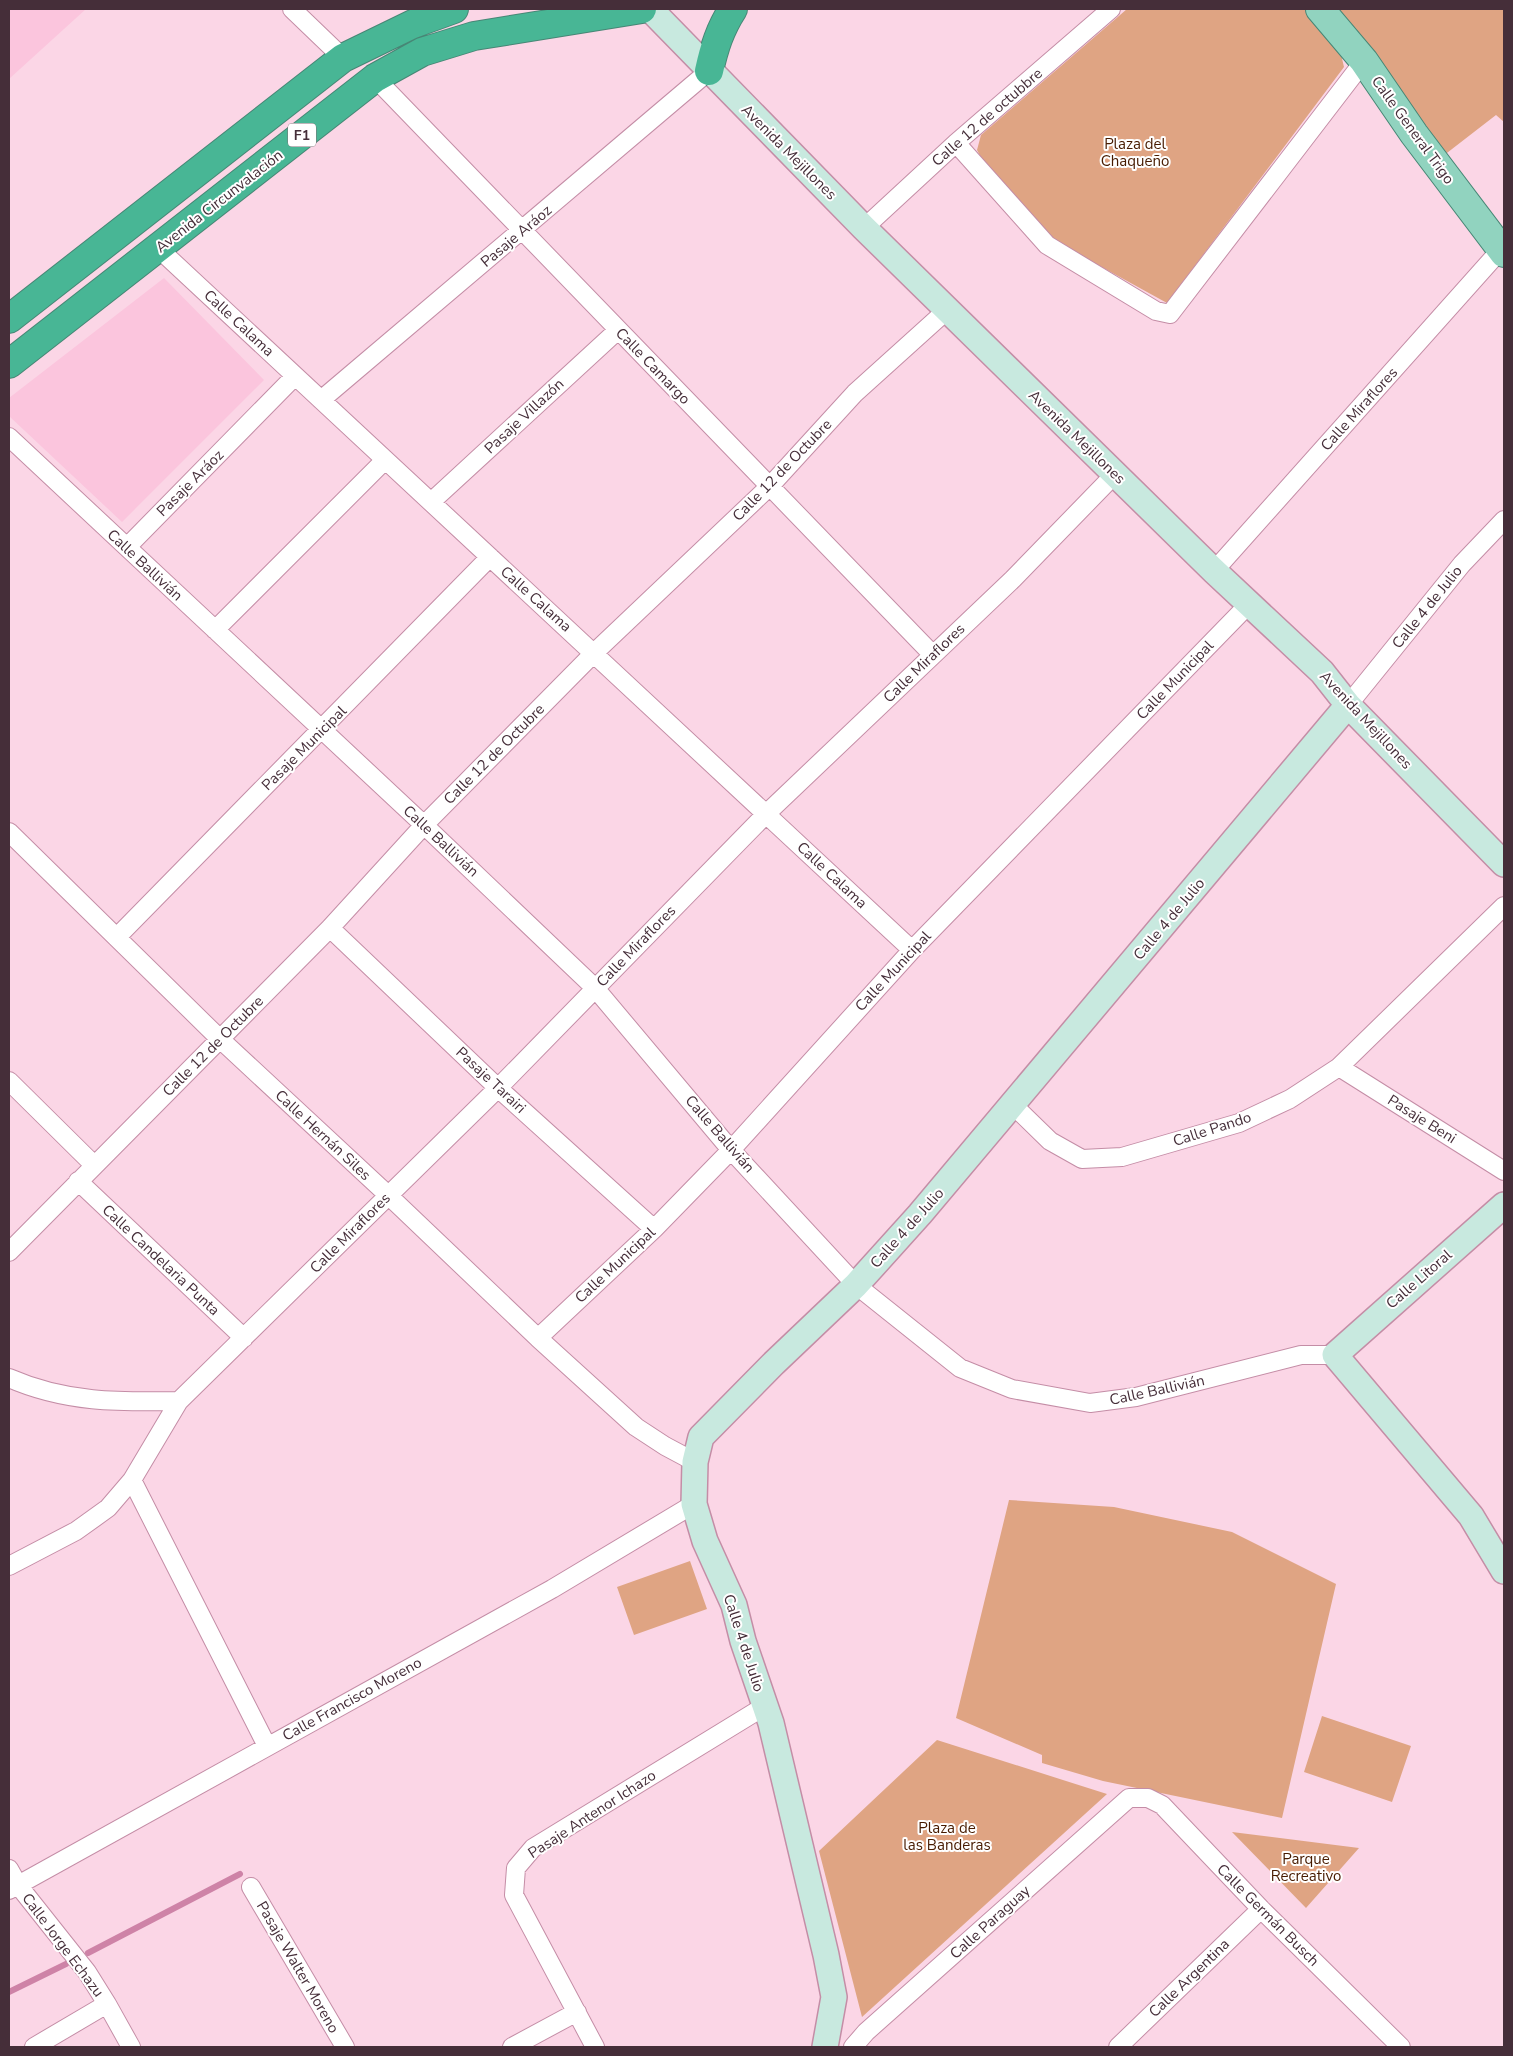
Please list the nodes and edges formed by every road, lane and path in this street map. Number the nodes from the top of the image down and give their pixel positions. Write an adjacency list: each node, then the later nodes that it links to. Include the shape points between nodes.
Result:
1 (292, 9): 8 (street)
2 (454, 9): 8 (highway, F1, via 412,24)
3 (642, 9): 11 (highway, Avenida Circunvalación / F1, via 474,36 422,52)
4 (650, 9): 10 (street, Avenida Mejillones)
5 (733, 9): 10 (highway, via 714,48)
6 (1112, 9): 12 (street, Calle 12 de octubbre)
7 (1320, 9): 9 (main road, Calle General Trigo)
8 (343, 58): 18 (highway, F1)
9 (1364, 61): 12 (street, via 1170,314 1156,311 1047,245); 16 (main road, Calle General Trigo, via 1414,134)
10 (709, 71): 13 (street, Avenida Mejillones); 14 (street, Pasaje Aráoz)
11 (375, 78): 14 (street, Calle Camargo); 15 (highway, Avenida Circunvalación / F1)
12 (956, 143): 13 (street, Calle 12 de octubbre)
13 (864, 228): 17 (street, Avenida Mejillones)
14 (523, 231): 19 (street, Calle Camargo); 22 (street, Pasaje Aráoz)
15 (159, 249): 20 (highway, Avenida Circunvalación / F1); 21 (street, Calle Calama)
16 (1503, 250): 31 (street, Calle Miraflores)
17 (947, 310): 25 (street, Avenida Mejillones); 26 (street, Calle 12 de Octubre, via 855,393)
18 (9, 319)
19 (618, 330): 26 (street, Calle Camargo); 27 (street, Pasaje Villazón)
20 (9, 364)
21 (295, 376): 22 (street, Calle Calama); 29 (street, Pasaje Aráoz)
22 (322, 400): 24 (street, Calle Calama)
23 (9, 437): 29 (street, Calle Ballivián)
24 (385, 460): 27 (street, Calle Calama); 33 (street)
25 (1115, 474): 31 (street, Avenida Mejillones); 35 (street, Calle Miraflores, via 1013,579)
26 (770, 486): 34 (street, Calle 12 de Octubre); 35 (street, Calle Camargo)
27 (431, 502): 30 (street, Calle Calama)
28 (1504, 520): 36 (street, Calle 4 de Julio, via 1462,564)
29 (127, 547): 33 (street, Calle Ballivián)
30 (490, 557): 34 (street, Calle Calama); 37 (street, Pasaje Municipal)
31 (1214, 571): 32 (street, Avenida Mejillones)
32 (1249, 604): 36 (street, Avenida Mejillones, via 1322,672); 45 (street, Calle Municipal)
33 (215, 630): 37 (street, Calle Ballivián)
34 (595, 652): 38 (street, Calle Calama); 39 (street, Calle 12 de Octubre)
35 (933, 655): 38 (street, Calle Miraflores)
36 (1348, 705): 41 (street, Avenida Mejillones); 51 (street, Calle 4 de Julio)
37 (322, 730): 39 (street, Calle Ballivián); 44 (street, Pasaje Municipal)
38 (766, 814): 45 (street, Calle Calama); 46 (street, Calle Miraflores)
39 (424, 825): 43 (street, Calle 12 de Octubre); 46 (street, Calle Ballivián)
40 (9, 832): 44 (street, Calle Hernán Siles)
41 (1504, 864)
42 (1504, 906): 48 (street, Calle Pando)
43 (330, 928): 47 (street, Calle 12 de Octubre); 50 (street, Pasaje Tarairi)
44 (117, 937): 47 (street, Calle Hernán Siles)
45 (912, 950): 52 (street, Calle Municipal)
46 (595, 988): 50 (street, Calle Miraflores); 52 (street, Calle Ballivián)
47 (220, 1039): 53 (street, Calle 12 de Octubre); 56 (street, Calle Hernán Siles)
48 (1339, 1067): 51 (street, Calle Pando, via 1290,1099 1239,1123 1122,1157 1082,1159 1050,1141); 54 (street, Pasaje Beni)
49 (9, 1081): 53 (street)
50 (498, 1088): 56 (street, Calle Miraflores); 58 (street, Pasaje Tarairi)
51 (1013, 1105): 60 (street, Calle 4 de Julio)
52 (731, 1150): 58 (street, Calle Municipal); 60 (street, Calle Ballivián)
53 (94, 1165): 55 (street, Calle 12 de Octubre)
54 (1504, 1171)
55 (78, 1181): 59 (street, Calle 12 de Octubre); 61 (street, Calle Candelaria Punta)
56 (388, 1195): 61 (street, Calle Miraflores); 62 (street, Calle Hernán Siles)
57 (1504, 1205): 63 (street, Calle Litoral)
58 (654, 1229): 62 (street, Calle Municipal)
59 (9, 1252)
60 (856, 1285): 63 (street, Calle Ballivián, via 960,1368 1012,1389 1073,1400 1090,1402 1136,1397 1301,1355); 66 (street, Calle 4 de Julio, via 701,1437)
61 (244, 1338): 65 (street, Calle Miraflores)
62 (538, 1338): 66 (street, Calle Hernán Siles, via 636,1427)
63 (1334, 1355): 70 (street, via 1471,1516)
64 (9, 1378): 65 (street, via 72,1398 124,1402)
65 (179, 1401): 67 (street, Calle Miraflores)
66 (695, 1462): 68 (street, Calle 4 de Julio)
67 (132, 1480): 69 (street, Calle Miraflores, via 108,1508 76,1531); 72 (street)
68 (694, 1504): 71 (street, Calle 4 de Julio, via 705,1541 734,1605); 72 (street, Calle Francisco Moreno, via 552,1588)
69 (9, 1566)
70 (1504, 1571)
71 (765, 1706): 79 (street, Pasaje Antenor Ichazo, via 534,1848 516,1868 514,1895); 86 (street, Calle 4 de Julio, via 834,1996)
72 (267, 1746): 75 (street, Calle Francisco Moreno)
73 (1128, 1798): 77 (street, Calle Germán Busch, via 1148,1798 1162,1805); 87 (street, Calle Paraguay)
74 (9, 1869): 75 (street, Calle Jorge Echazu)
75 (14, 1887): 78 (street, Calle Jorge Echazu, via 86,1972)
76 (251, 1887): 83 (street, Pasaje Walter Moreno)
77 (1261, 1910): 80 (street, Calle Germán Busch); 88 (street, Calle Argentina)
78 (107, 2004): 81 (street); 82 (street, Calle Jorge Echazu)
79 (577, 2012): 84 (street); 85 (street, Pasaje Antenor Ichazo)
80 (1392, 2044)
81 (34, 2047)
82 (131, 2047)
83 (345, 2047)
84 (512, 2047)
85 (595, 2047)
86 (825, 2047)
87 (853, 2047)
88 (1118, 2047)

